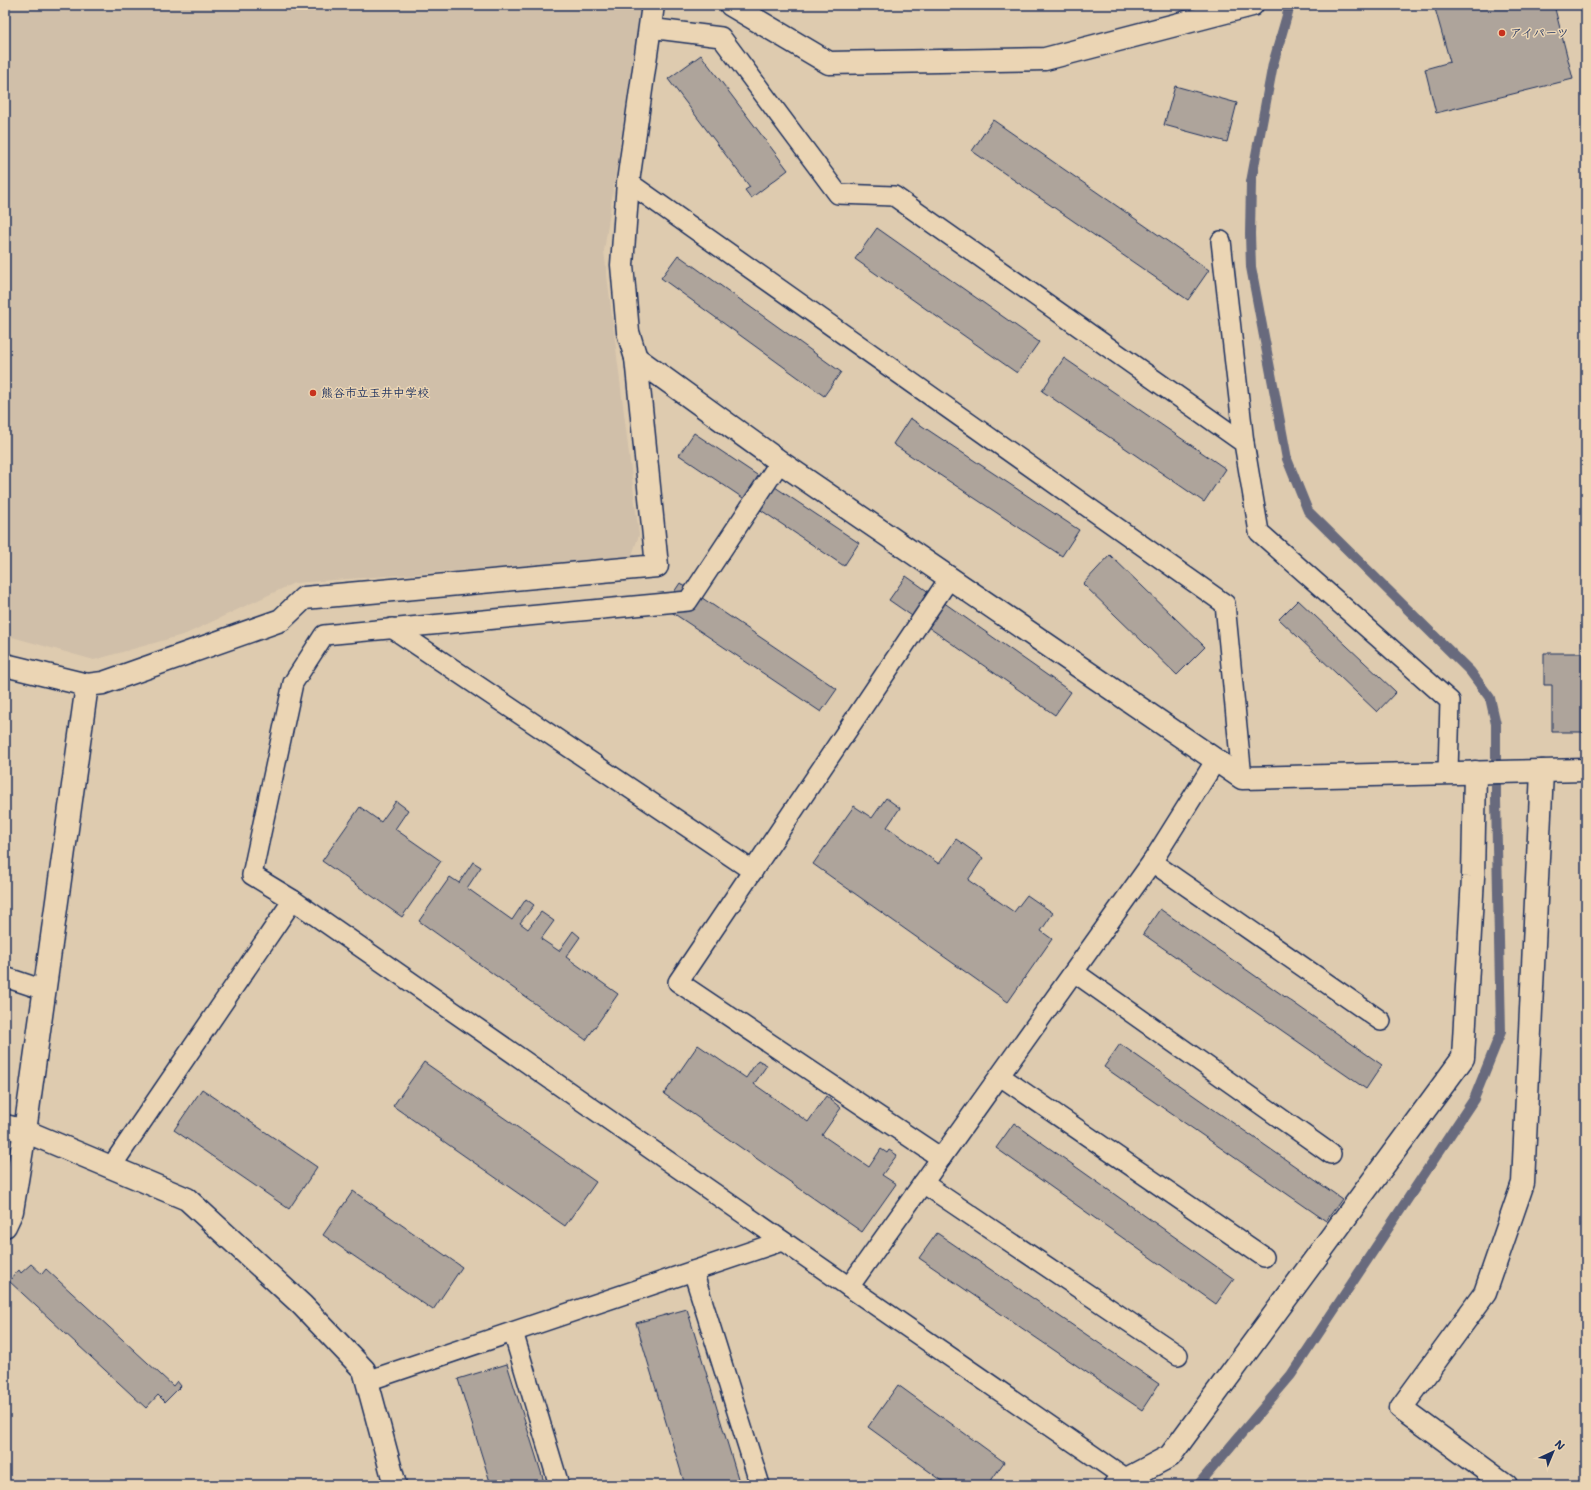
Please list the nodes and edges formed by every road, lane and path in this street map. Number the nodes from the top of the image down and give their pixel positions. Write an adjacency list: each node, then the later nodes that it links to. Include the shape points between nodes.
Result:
1 (652, 5): 4 (street)
2 (731, 5): 3 (street, via 830,63 1045,59)
3 (1252, 5)
4 (649, 28): 5 (street); 8 (lane, via 721,37 838,194 894,196)
5 (628, 182): 7 (street, via 622,265 628,332); 19 (lane, via 1225,604)
6 (1221, 241): 8 (lane)
7 (636, 358): 9 (street); 13 (street, via 657,566 304,598 281,620 104,683)
8 (1244, 443): 17 (lane, via 1259,532 1450,701)
9 (780, 462): 10 (street); 11 (lane, via 688,601)
10 (950, 578): 14 (street); 21 (lane)
11 (392, 628): 21 (lane); 22 (lane, via 324,635 293,683 252,875)
12 (5, 665): 13 (street)
13 (87, 685): 25 (street)
14 (1216, 760): 19 (street); 20 (lane)
15 (1586, 770): 16 (street)
16 (1542, 771): 18 (street); 45 (street, via 1523,1183 1486,1293 1402,1408)
17 (1448, 772): 18 (street); 19 (street)
18 (1476, 772): 41 (street, via 1463,1058 1170,1456)
19 (1242, 778)
20 (1152, 862): 23 (lane); 26 (lane)
21 (753, 871): 30 (lane, via 678,982)
22 (293, 900): 31 (lane); 34 (lane)
23 (1074, 972): 27 (lane); 29 (lane)
24 (5, 977): 25 (lane)
25 (44, 990): 28 (street)
26 (1381, 1021)
27 (1000, 1076): 30 (lane); 35 (lane)
28 (15, 1128): 31 (street); 33 (street, via 12,1211)
29 (1331, 1154)
30 (941, 1158): 32 (lane)
31 (111, 1167): 40 (street, via 188,1199 302,1305 364,1370)
32 (924, 1183): 37 (lane); 39 (lane)
33 (5, 1226)
34 (782, 1241): 36 (lane); 37 (lane)
35 (1264, 1257)
36 (693, 1271): 38 (lane); 44 (lane)
37 (849, 1288): 41 (lane)
38 (512, 1332): 40 (lane); 43 (lane)
39 (1178, 1356)
40 (367, 1381): 42 (street)
41 (1121, 1482)
42 (395, 1485)
43 (559, 1485)
44 (760, 1485)
45 (1506, 1485)

